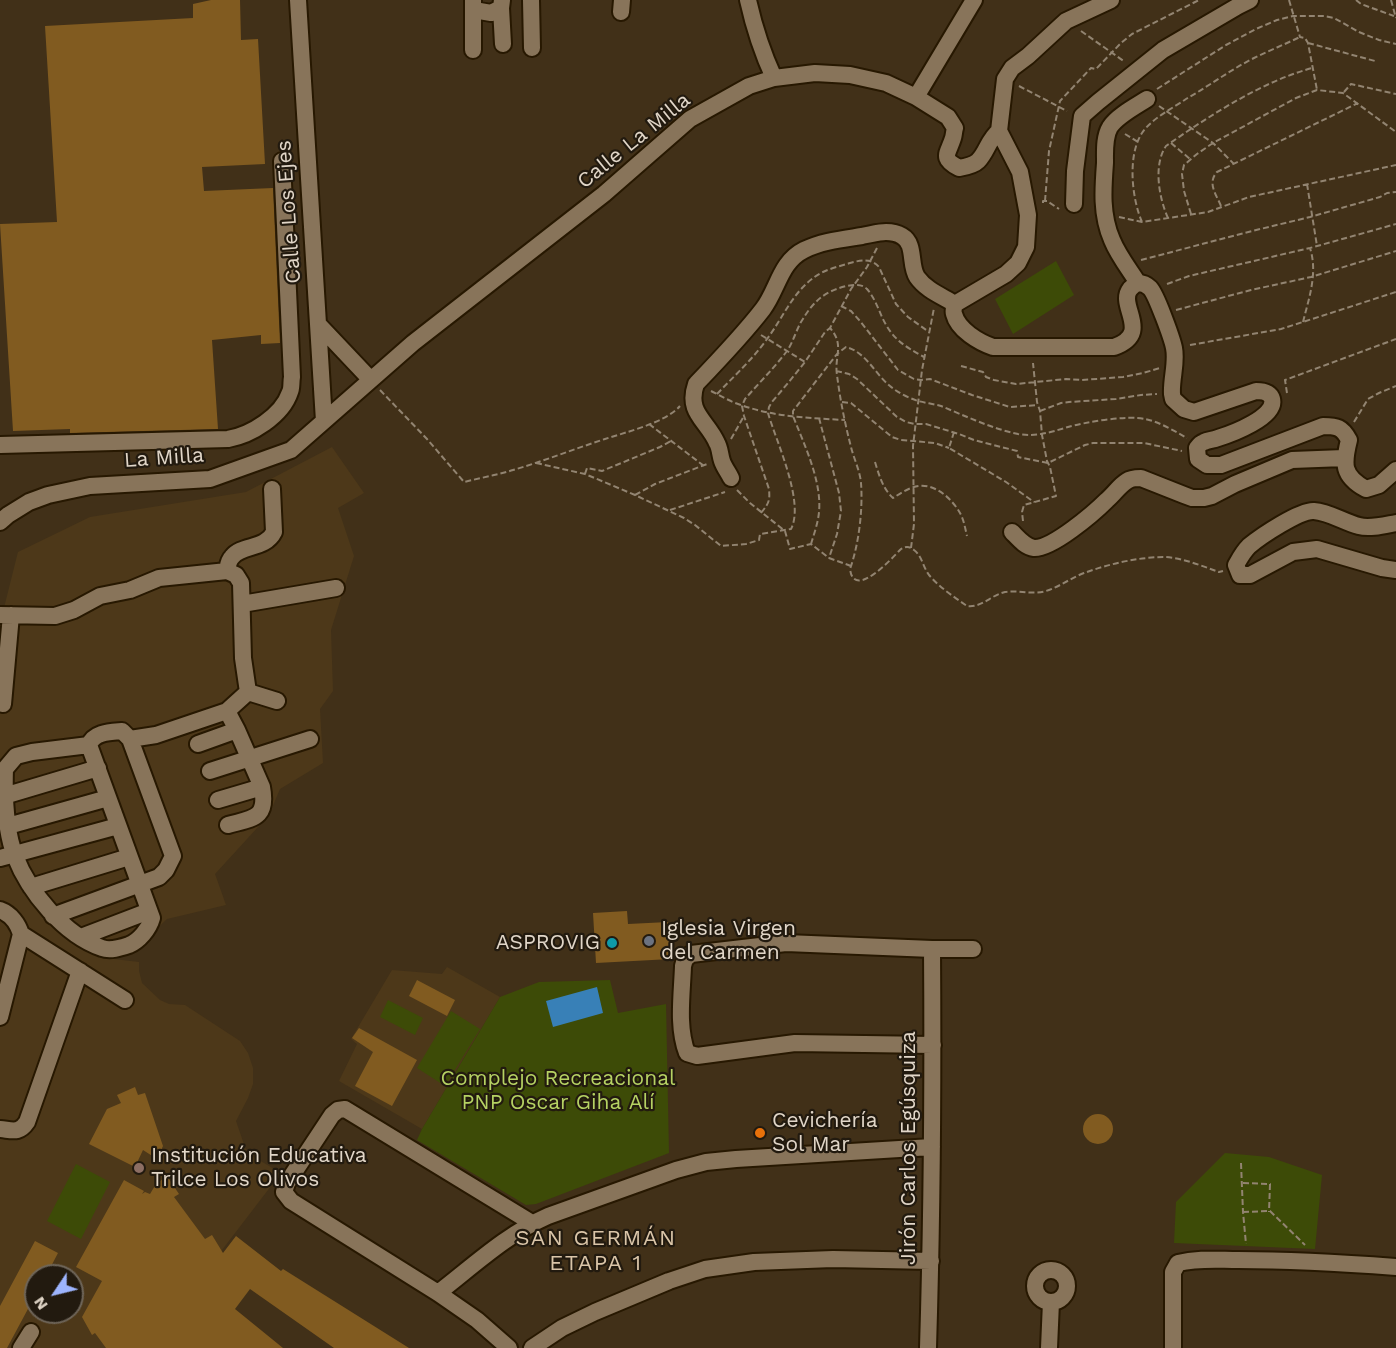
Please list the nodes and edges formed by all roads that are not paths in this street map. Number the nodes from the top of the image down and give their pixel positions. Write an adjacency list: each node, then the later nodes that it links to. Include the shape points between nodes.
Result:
1 (298, 0): 20 (street, Calle Los Ejes)
2 (531, 0): 10 (street)
3 (748, 0): 12 (street)
4 (974, 0): 13 (street)
5 (1111, 0): 15 (street, via 1066,21 1012,68 1005,79)
6 (1250, 0): 17 (street, via 1163,50 1082,116)
7 (502, 4): 8 (street, via 491,13); 9 (street)
8 (473, 5): 11 (street)
9 (503, 44)
10 (532, 48)
11 (473, 50)
12 (774, 78): 13 (street, Calle La Milla, via 815,73 850,75 886,83); 21 (street, Calle La Milla, via 749,86 690,119 604,194)
13 (916, 97): 15 (street, Calle La Milla, via 948,117 955,128 947,158 959,168 978,161)
14 (1147, 99): 18 (street, via 1109,128 1103,195 1112,240)
15 (999, 131): 19 (street, via 1020,172 1028,215 1026,247 1018,263 1006,274)
16 (282, 161): 23 (street, via 292,377 290,392 273,416 241,436 228,439)
17 (1074, 204)
18 (1145, 287): 19 (street, via 1132,286 1127,297 1132,319 1130,336 1123,344 1103,348 993,347 960,326 954,315); 24 (street, via 1162,314 1174,356 1173,399 1184,409 1194,412 1256,391 1263,391 1272,399 1261,418 1202,442 1198,459 1207,465 1221,465 1323,426 1344,430 1349,440)
19 (955, 304): 26 (street, via 916,276 910,247 906,238 897,233 884,232 803,250 784,268 765,307 693,394 696,411 717,441)
20 (318, 324): 21 (street); 22 (street, Calle Los Ejes)
21 (371, 380): 22 (street, Calle La Milla)
22 (324, 421): 28 (street, La Milla, via 291,450 210,479 90,486 48,495)
23 (0, 445)
24 (1344, 458): 25 (street, via 1346,471 1366,489 1378,485); 30 (street, via 1292,460 1204,498 1192,498 1135,478 1073,529 1046,545 1025,545)
25 (1396, 470)
26 (734, 483)
27 (272, 489): 32 (street, via 271,538 233,554)
28 (3, 515)
29 (1396, 523): 31 (street, via 1361,527 1315,511 1303,512 1250,546 1236,565 1240,575 1250,575 1293,552 1317,549)
30 (1012, 532)
31 (1396, 570)
32 (227, 571): 34 (street, via 241,583); 35 (street, via 159,578 130,590 100,596 55,616)
33 (336, 588): 34 (street)
34 (242, 604): 36 (street)
35 (6, 615): 38 (street)
36 (248, 692): 37 (street); 39 (street)
37 (277, 701)
38 (3, 704)
39 (227, 711): 40 (street); 41 (street, via 156,735)
40 (237, 730): 43 (street); 45 (street)
41 (130, 739): 44 (street, via 122,731 108,732 96,736); 57 (street, via 173,856 159,877)
42 (310, 739): 45 (street)
43 (198, 744)
44 (89, 745): 46 (street); 49 (street, via 16,756 5,769)
45 (249, 758): 47 (street); 48 (street)
46 (98, 768): 49 (street); 50 (street)
47 (210, 771)
48 (262, 787): 51 (street); 52 (street, via 263,808 255,818)
49 (4, 796): 53 (street)
50 (108, 798): 53 (street); 54 (street)
51 (218, 800)
52 (228, 825)
53 (8, 826): 56 (street)
54 (118, 826): 55 (street); 56 (street)
55 (129, 856): 57 (street); 58 (street)
56 (7, 857): 58 (street)
57 (139, 884): 60 (street); 61 (street)
58 (31, 887): 61 (street)
59 (0, 910): 62 (street, via 18,925)
60 (149, 911): 63 (street); 63 (street, via 150,926 132,944 103,948)
61 (53, 916): 63 (street)
62 (21, 934): 66 (street); 68 (street)
63 (81, 937)
64 (932, 949): 65 (street); 69 (street, Jirón Carlos Egúsquiza); 69 (street, via 786,943 691,954 683,966 682,1018 687,1053 697,1056 795,1043)
65 (974, 949)
66 (80, 971): 67 (street); 70 (street, via 27,1122 16,1131)
67 (125, 1000)
68 (0, 1017)
69 (933, 1045): 71 (street, Jirón Carlos Egúsquiza)
70 (0, 1129)
71 (932, 1147): 72 (street, via 706,1162); 73 (street, Jirón Carlos Egúsquiza)
72 (532, 1223): 75 (street); 75 (street, via 345,1109 338,1110 284,1192 291,1201)
73 (931, 1261): 80 (street, via 834,1259 754,1262 705,1269 595,1312); 81 (street, Jirón Carlos Egúsquiza)
74 (1396, 1267): 83 (street, via 1248,1260 1178,1263 1173,1272)
75 (438, 1293): 79 (street)
76 (1051, 1302): 82 (street)
77 (31, 1332): 78 (street)
78 (21, 1348)
79 (509, 1348)
80 (532, 1348)
81 (928, 1348)
82 (1049, 1348)
83 (1173, 1348)

